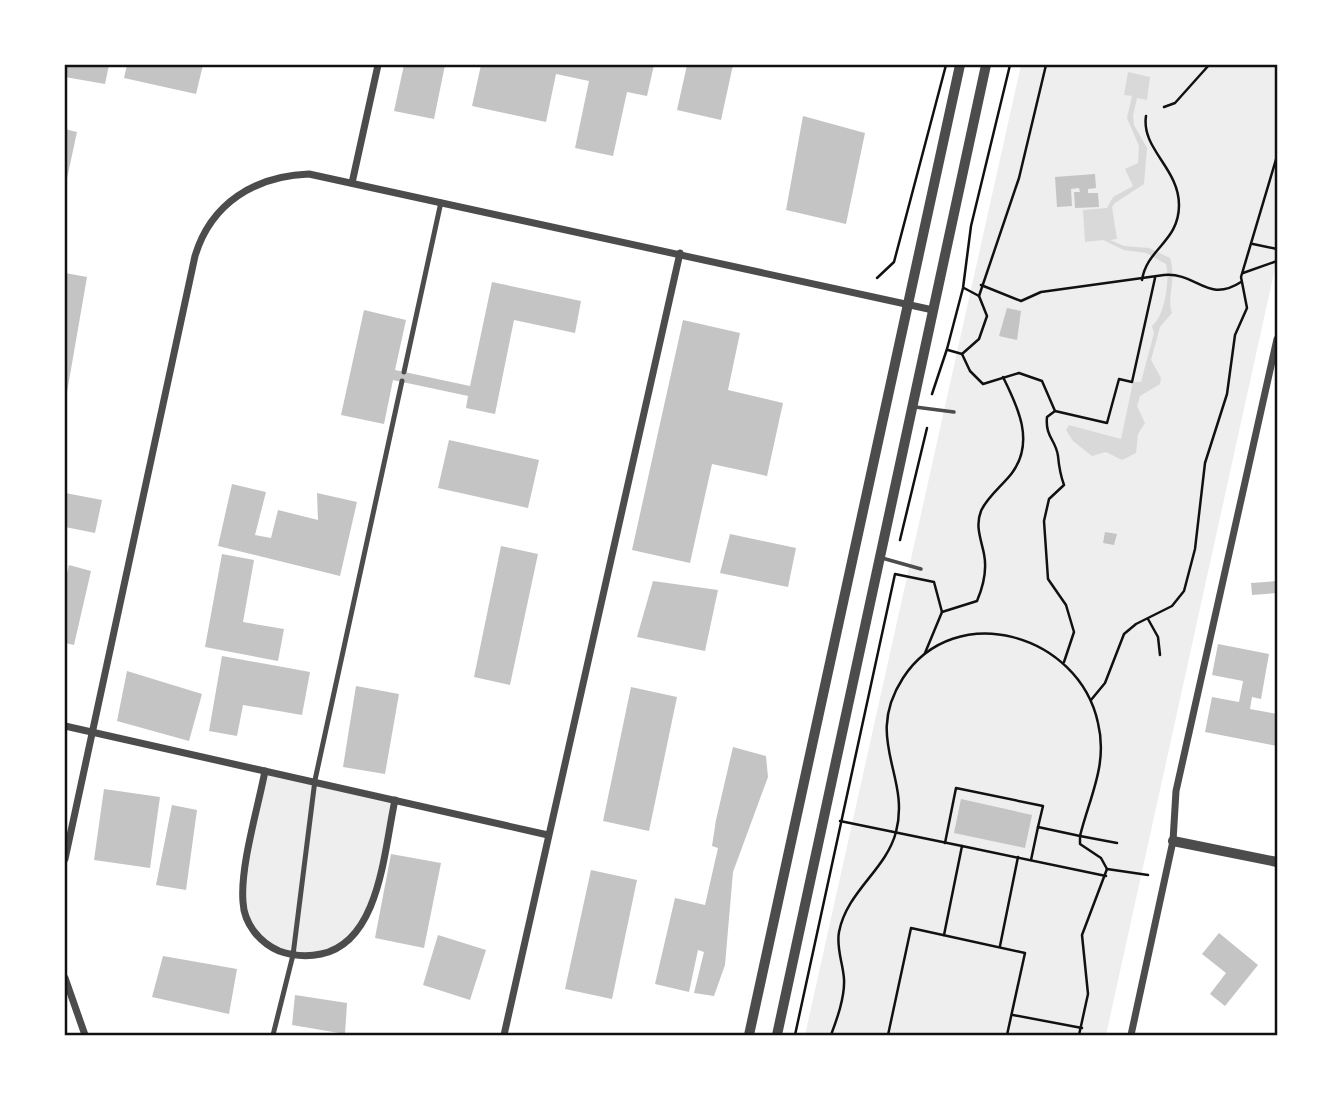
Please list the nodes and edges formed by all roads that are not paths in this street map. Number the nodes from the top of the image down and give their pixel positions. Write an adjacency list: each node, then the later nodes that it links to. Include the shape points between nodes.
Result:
1 (378, 65): 4 (street)
2 (960, 65): 7 (street)
3 (986, 65): 8 (street)
4 (352, 183): 5 (street); 17 (street, via 309,174 281,175 242,193 201,235)
5 (440, 202): 6 (street); 10 (street)
6 (680, 253): 7 (street); 21 (street)
7 (908, 306): 8 (street); 30 (street)
8 (933, 310): 12 (street)
9 (1277, 339): 22 (street, via 1176,792)
10 (404, 372)
11 (402, 381): 19 (street)
12 (913, 407): 13 (lane); 14 (street)
13 (954, 412)
14 (880, 557): 15 (lane); 31 (street)
15 (921, 569)
16 (65, 726): 17 (street)
17 (93, 732): 18 (street); 23 (street)
18 (265, 771): 19 (street); 25 (street, via 243,905 250,925 264,943)
19 (315, 780): 20 (street); 25 (street)
20 (395, 800): 21 (street); 25 (street, via 369,914 357,934 326,953)
21 (548, 835): 29 (street)
22 (1173, 841): 24 (street); 32 (street)
23 (65, 859)
24 (1277, 862)
25 (293, 955): 28 (street)
26 (65, 978): 27 (street)
27 (85, 1035)
28 (273, 1035)
29 (504, 1035)
30 (748, 1035)
31 (777, 1035)
32 (1131, 1035)

